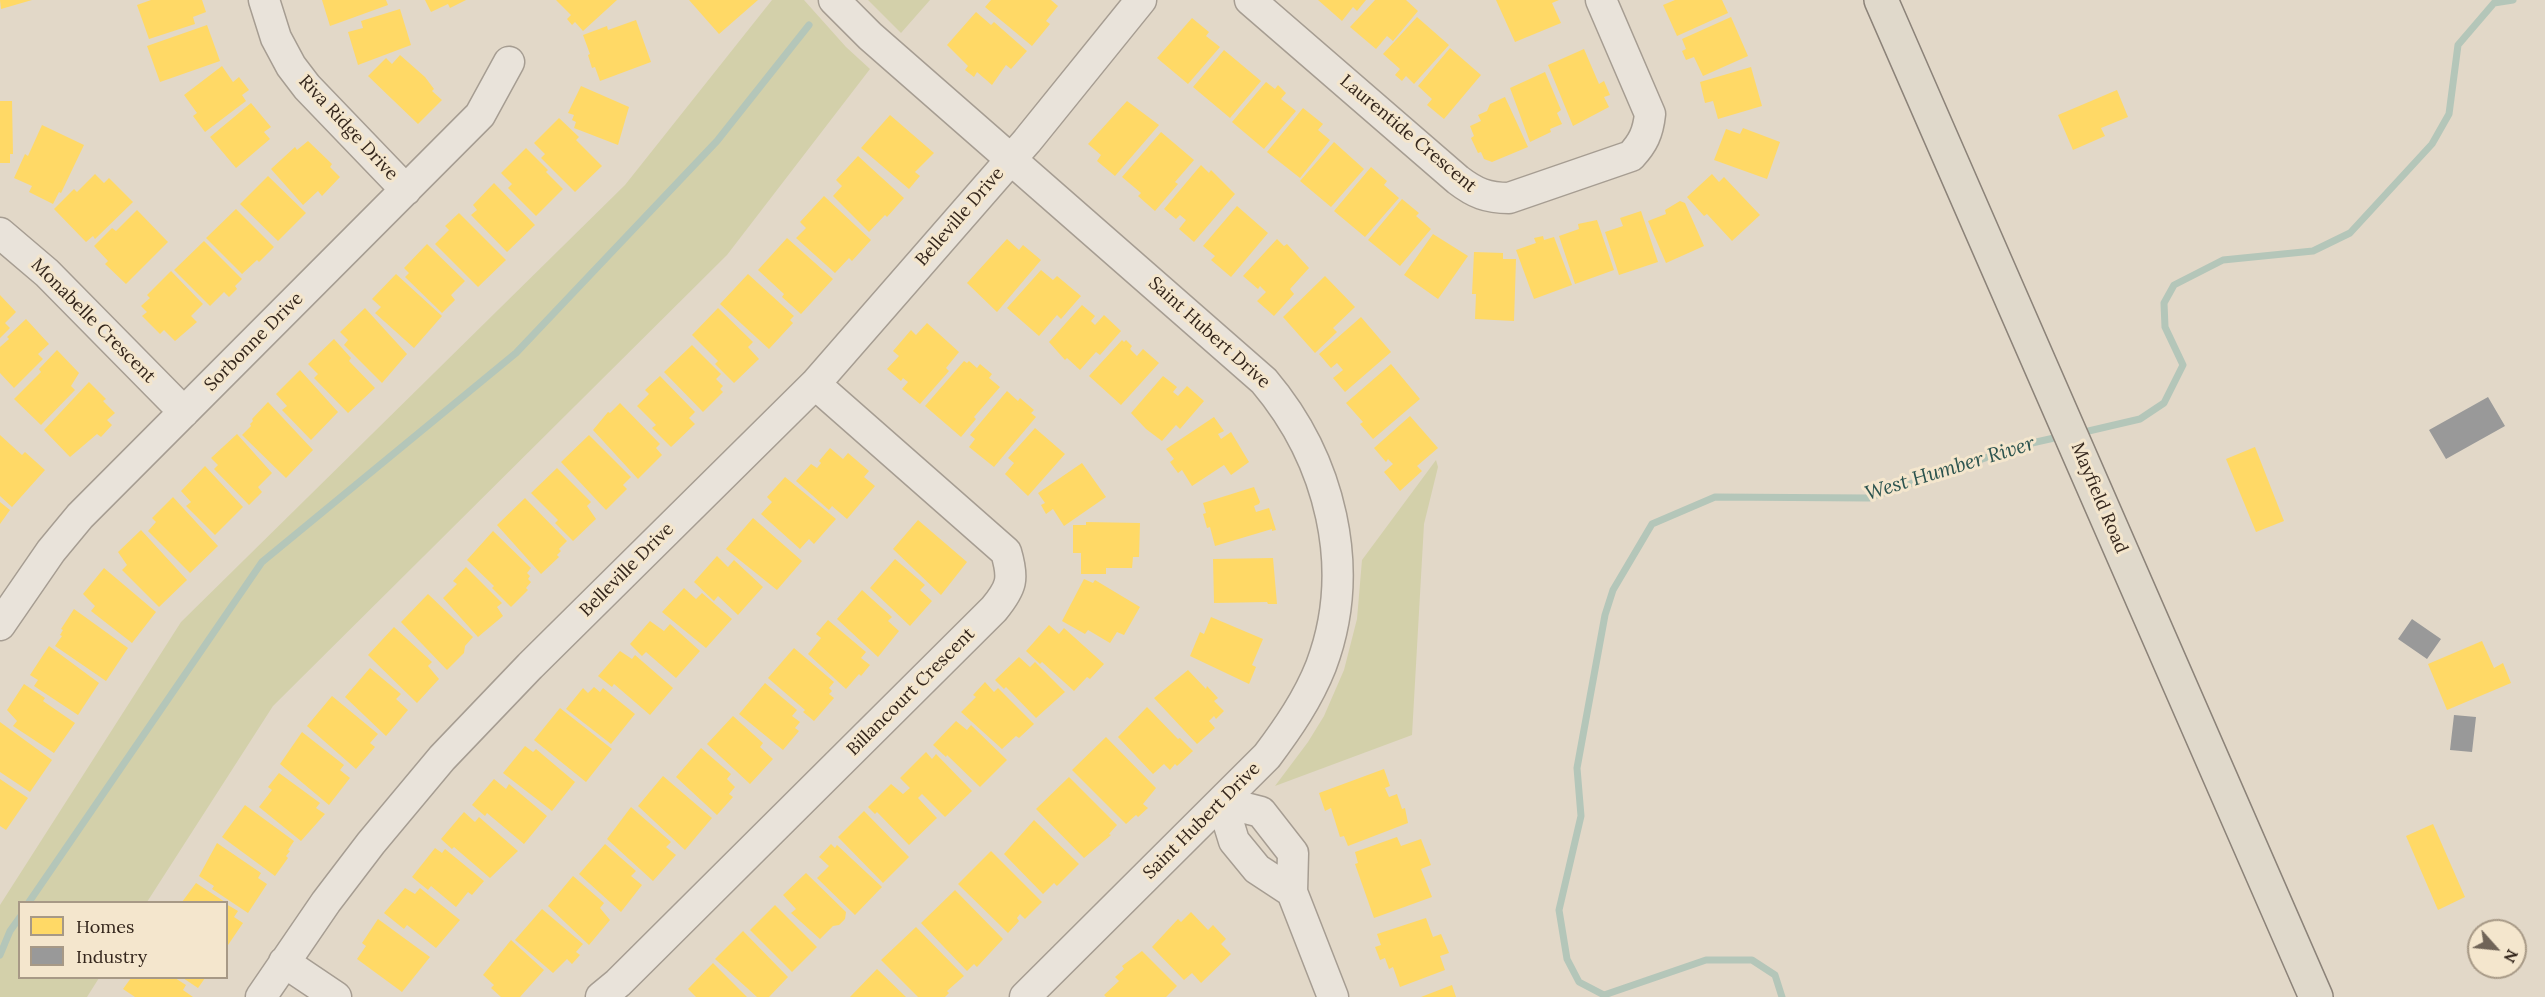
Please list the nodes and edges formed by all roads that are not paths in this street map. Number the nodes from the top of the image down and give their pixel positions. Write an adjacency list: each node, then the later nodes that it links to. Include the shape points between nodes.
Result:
1 (264, 0): 9 (street, Riva Ridge Drive, via 276,38 306,87)
2 (1141, 0): 8 (street)
3 (1250, 0): 4 (street, Laurentide Crescent, via 1458,180 1490,198 1509,198 1630,156 1641,145 1649,129 1650,114)
4 (1601, 0)
5 (1881, 0): 22 (main road, Mayfield Road)
6 (844, 10): 8 (street, Saint Hubert Drive)
7 (509, 62): 9 (street, Sorbonne Drive, via 480,115)
8 (1011, 159): 11 (street, Belleville Drive); 14 (street, Saint Hubert Drive, via 1264,381 1300,431 1323,485 1334,527 1338,579 1321,665 1287,730)
9 (406, 190): 12 (street, Sorbonne Drive)
10 (0, 233): 12 (street, Monabelle Crescent, via 47,273)
11 (815, 384): 16 (street, Belleville Drive, via 442,758 364,852); 19 (street, Billancourt Crescent, via 1006,552 1012,576 1007,593)
12 (184, 412): 13 (street, Sorbonne Drive, via 80,516)
13 (0, 625)
14 (1222, 802): 15 (street, via 1234,841 1257,869); 15 (street, via 1261,812 1293,852); 20 (street, Saint Hubert Drive)
15 (1292, 892): 21 (street)
16 (284, 962): 17 (street, Belleville Drive); 18 (street)
17 (261, 997)
18 (336, 997)
19 (601, 997)
20 (1025, 997)
21 (1333, 997)
22 (2316, 997)

